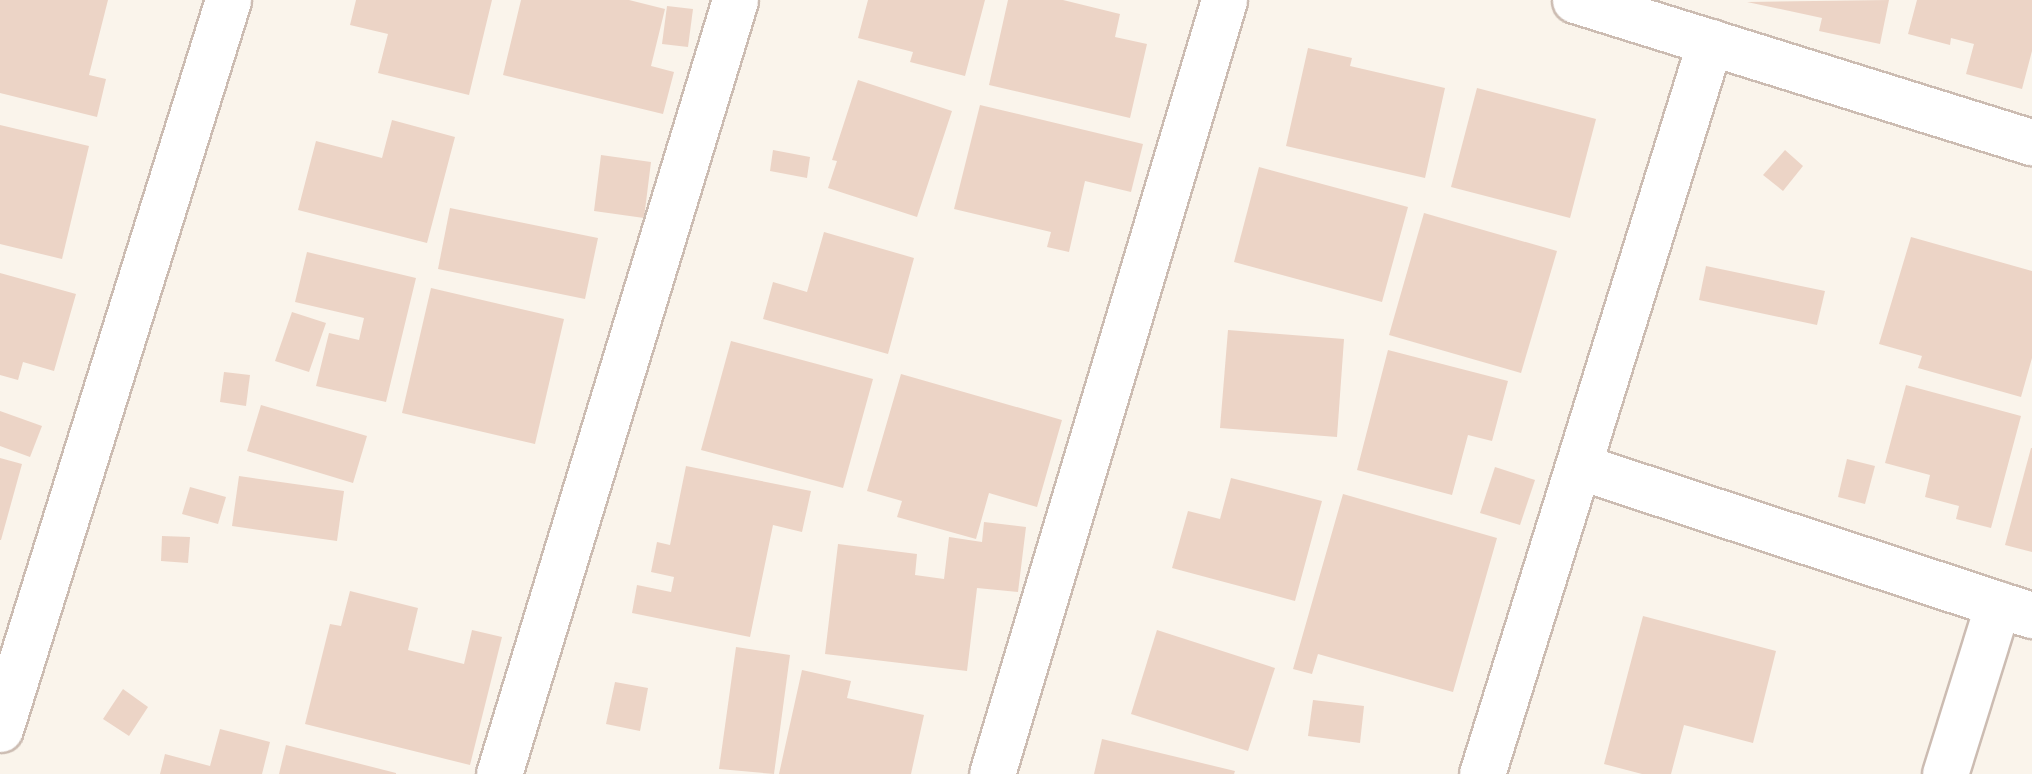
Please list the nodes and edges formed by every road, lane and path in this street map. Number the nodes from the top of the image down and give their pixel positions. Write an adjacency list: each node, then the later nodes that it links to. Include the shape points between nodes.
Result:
1 (228, 0): 9 (street)
2 (735, 0): 10 (street)
3 (1224, 0): 11 (street)
4 (1575, 0): 5 (street)
5 (1710, 42): 6 (street); 7 (street)
6 (2032, 142)
7 (1578, 466): 8 (street); 12 (street)
8 (2015, 610): 13 (street)
9 (0, 729)
10 (499, 774)
11 (992, 774)
12 (1482, 774)
13 (1945, 774)

